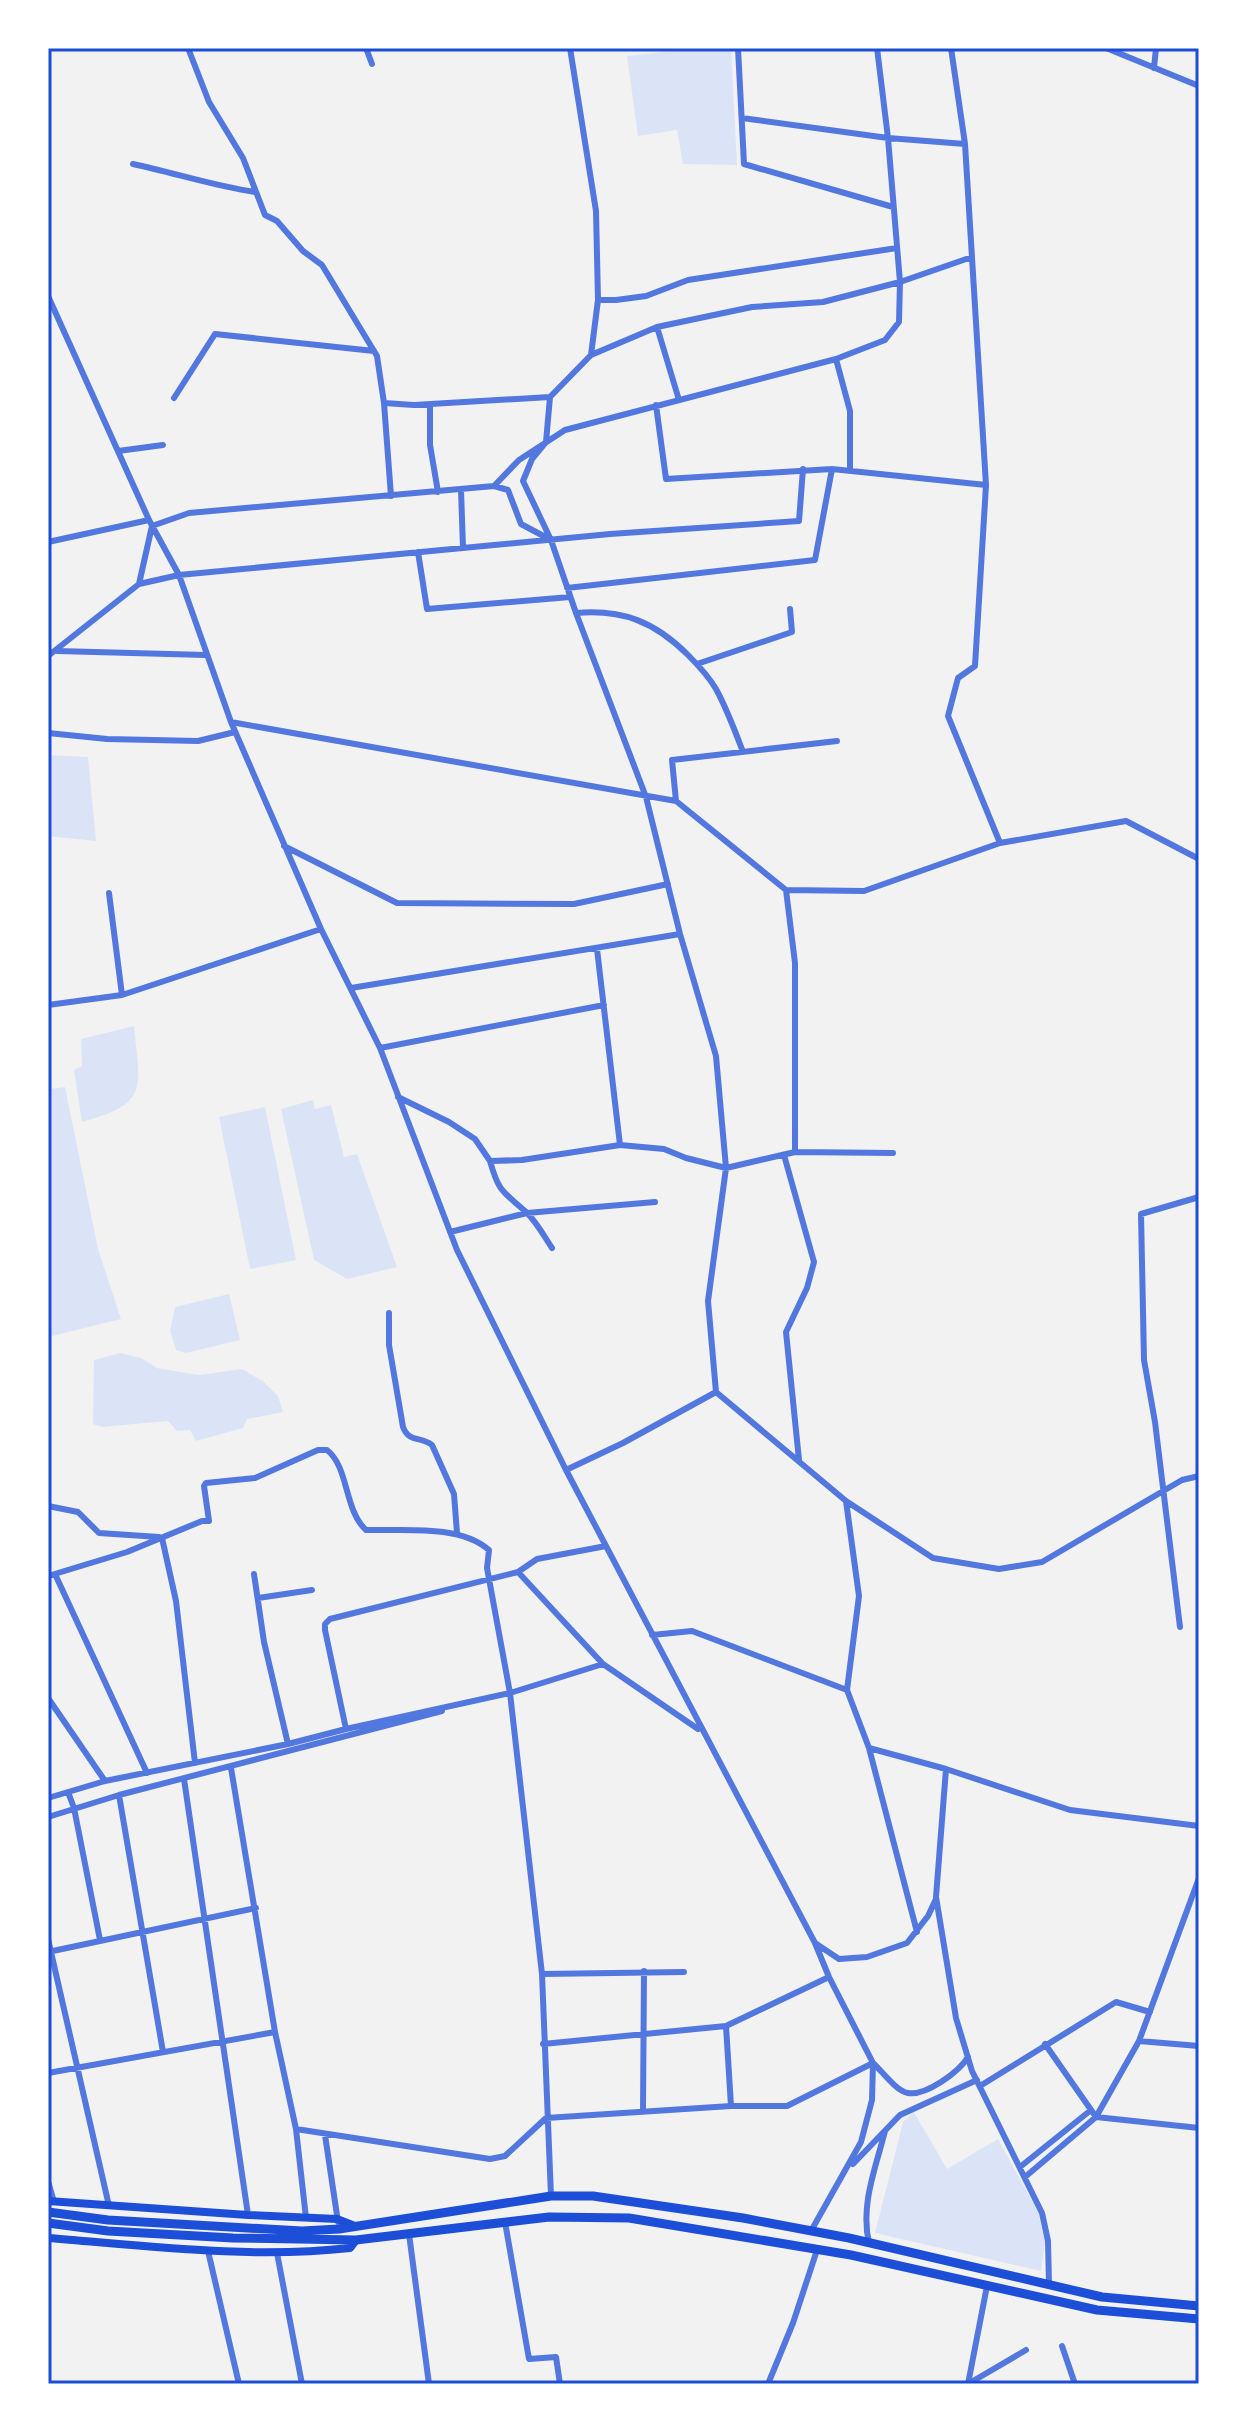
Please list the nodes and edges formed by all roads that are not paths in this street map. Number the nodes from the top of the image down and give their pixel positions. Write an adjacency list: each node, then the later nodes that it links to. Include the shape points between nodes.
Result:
1 (188, 48): 16 (street)
2 (366, 48): 9 (street)
3 (570, 48): 22 (street, via 596,211)
4 (738, 48): 12 (street)
5 (877, 48): 13 (street)
6 (951, 48): 14 (street)
7 (1106, 48): 10 (street)
8 (1156, 48): 10 (street)
9 (372, 64)
10 (1154, 68): 11 (street)
11 (1199, 86)
12 (742, 118): 13 (street); 17 (street, via 744,164)
13 (888, 138): 14 (street); 17 (street)
14 (965, 144): 19 (street)
15 (133, 164): 16 (street)
16 (255, 192): 24 (street, via 265,215 322,265)
17 (893, 207): 18 (street)
18 (897, 248): 20 (street); 22 (street, via 688,280 646,296)
19 (972, 257): 20 (street); 39 (street)
20 (900, 282): 23 (street, via 823,302 752,307); 26 (street, via 899,322 885,340)
21 (48, 296): 35 (street)
22 (598, 300): 25 (street)
23 (657, 327): 25 (street); 29 (street)
24 (374, 351): 28 (street, via 215,334); 30 (street)
25 (591, 355): 27 (street)
26 (836, 359): 29 (street); 38 (street, via 850,411)
27 (550, 397): 31 (street); 33 (street)
28 (174, 398)
29 (679, 400): 32 (street)
30 (384, 403): 31 (street); 43 (street)
31 (430, 404): 42 (street)
32 (656, 405): 33 (street, via 565,430); 36 (street, via 666,479)
33 (546, 442): 40 (street); 45 (street, via 523,481)
34 (163, 445): 35 (street)
35 (118, 451): 44 (street)
36 (803, 469): 37 (street); 45 (street, via 799,521)
37 (832, 469): 38 (street); 51 (street, via 815,560)
38 (850, 471): 39 (street)
39 (986, 485): 66 (street, via 975,666 958,678 948,716)
40 (494, 486): 41 (street); 45 (street, via 508,490 521,524)
41 (461, 490): 42 (street); 47 (street)
42 (438, 492): 43 (street)
43 (391, 496): 44 (street, via 189,513)
44 (150, 523): 46 (street); 49 (street); 50 (street)
45 (551, 540): 47 (street); 51 (street)
46 (48, 542)
47 (463, 548): 48 (street)
48 (418, 552): 49 (street); 52 (street, via 427,609)
49 (179, 575): 50 (street); 56 (street)
50 (139, 584): 55 (street)
51 (567, 588): 52 (street)
52 (570, 597): 54 (street)
53 (790, 609): 58 (street, via 792,632)
54 (576, 613): 58 (street, via 603,611 657,628); 64 (street)
55 (57, 651): 56 (street); 57 (street)
56 (206, 655): 59 (street)
57 (48, 656)
58 (697, 664): 63 (street, via 715,687)
59 (231, 722): 60 (street); 64 (street)
60 (235, 732): 61 (street, via 198,741); 67 (street)
61 (48, 733)
62 (837, 741): 63 (street)
63 (743, 752): 65 (street, via 672,760)
64 (646, 797): 65 (street); 69 (street)
65 (676, 801): 70 (street)
66 (1000, 843): 68 (street, via 1126,821); 70 (street, via 864,891)
67 (284, 846): 69 (street, via 397,903 574,904); 72 (street)
68 (1199, 859)
69 (668, 884): 73 (street)
70 (786, 890): 82 (street, via 795,963)
71 (109, 893): 76 (street)
72 (321, 929): 75 (street); 76 (street)
73 (680, 934): 74 (street); 86 (street, via 716,1056)
74 (597, 949): 75 (street); 78 (street)
75 (351, 988): 79 (street)
76 (122, 995): 77 (street)
77 (48, 1005)
78 (604, 1005): 79 (street); 81 (street)
79 (380, 1048): 80 (street)
80 (398, 1097): 85 (street, via 475,1139); 90 (street)
81 (620, 1145): 85 (street); 86 (street, via 664,1149)
82 (795, 1152): 83 (street); 84 (street)
83 (893, 1153)
84 (784, 1155): 86 (street); 94 (street, via 814,1262 786,1332)
85 (490, 1161): 89 (street, via 499,1189)
86 (726, 1168): 93 (street, via 708,1301)
87 (1199, 1197): 97 (street, via 1141,1214 1144,1360)
88 (655, 1202): 89 (street)
89 (527, 1213): 90 (street); 91 (street)
90 (450, 1232): 95 (street)
91 (552, 1248)
92 (389, 1313): 100 (street, via 403,1427 414,1440 432,1445 454,1494)
93 (716, 1392): 94 (street); 95 (street)
94 (799, 1460): 98 (street)
95 (566, 1470): 102 (street)
96 (1199, 1476): 97 (street)
97 (1164, 1491): 98 (street, via 1042,1562 999,1569 933,1558); 109 (street)
98 (846, 1501): 112 (street, via 859,1596)
99 (48, 1506): 101 (street, via 78,1512 99,1533)
100 (457, 1533): 101 (street, via 366,1530 357,1521 336,1460 327,1450 318,1450 255,1478 206,1483 209,1521); 106 (street, via 489,1550)
101 (162, 1538): 105 (street); 120 (street, via 176,1601)
102 (606, 1546): 103 (street, via 537,1559); 110 (street)
103 (518, 1572): 106 (street); 111 (street)
104 (254, 1574): 108 (street)
105 (51, 1575): 123 (street)
106 (489, 1579): 113 (street); 116 (street, via 325,1624)
107 (312, 1590): 108 (street)
108 (258, 1598): 118 (street)
109 (1180, 1627)
110 (652, 1635): 112 (street, via 692,1631); 117 (street)
111 (603, 1664): 113 (street); 117 (street)
112 (847, 1690): 119 (street)
113 (510, 1693): 115 (street); 144 (street)
114 (48, 1698): 125 (street)
115 (457, 1705): 116 (street); 121 (street)
116 (346, 1729): 118 (street)
117 (701, 1730): 140 (street)
118 (288, 1744): 120 (street)
119 (869, 1748): 122 (street); 137 (street)
120 (195, 1763): 123 (street)
121 (231, 1768): 124 (street); 134 (street)
122 (946, 1769): 131 (street, via 1070,1810); 133 (street)
123 (147, 1773): 125 (street)
124 (184, 1779): 127 (street); 135 (street)
125 (105, 1781): 126 (street)
126 (68, 1792): 128 (street); 129 (street)
127 (119, 1795): 129 (street); 136 (street)
128 (48, 1798)
129 (74, 1808): 130 (street); 139 (street)
130 (48, 1817)
131 (1199, 1826)
132 (1199, 1878): 146 (street)
133 (936, 1897): 137 (street); 156 (street, via 956,2018)
134 (256, 1908): 135 (street); 148 (street)
135 (204, 1917): 136 (street); 151 (street)
136 (144, 1930): 139 (street); 155 (street)
137 (917, 1932): 140 (street, via 907,1943 867,1957 839,1959)
138 (48, 1939): 141 (street)
139 (100, 1940): 141 (street)
140 (815, 1943): 145 (street)
141 (50, 1952): 158 (street)
142 (644, 1971): 143 (street); 144 (street); 149 (street)
143 (684, 1972)
144 (542, 1974): 152 (street)
145 (829, 1977): 147 (street); 157 (street)
146 (1150, 2012): 150 (street); 153 (street, via 1116,2002)
147 (726, 2026): 149 (street); 161 (street)
148 (275, 2032): 151 (street); 168 (street)
149 (643, 2035): 152 (street); 163 (street)
150 (1139, 2041): 154 (street); 164 (street)
151 (221, 2042): 155 (street); 178 (street)
152 (543, 2044): 165 (street)
153 (1045, 2044): 160 (street); 162 (street)
154 (1199, 2046)
155 (163, 2052): 158 (street)
156 (968, 2057): 157 (street, via 949,2078 909,2093); 160 (street)
157 (873, 2063): 161 (street, via 787,2106); 171 (street, via 870,2115)
158 (78, 2067): 159 (street); 176 (street)
159 (48, 2073)
160 (978, 2083): 166 (street, via 909,2110); 170 (street)
161 (731, 2106): 163 (street)
162 (1091, 2110): 164 (street); 170 (street)
163 (643, 2111): 165 (street)
164 (1096, 2117): 167 (street); 172 (street)
165 (546, 2118): 169 (street, via 505,2156 490,2159); 174 (street)
166 (886, 2127): 171 (street); 187 (street, via 867,2208)
167 (1199, 2128)
168 (296, 2129): 169 (street); 179 (street)
169 (325, 2135): 182 (street)
170 (1020, 2167): 172 (street)
171 (846, 2171): 183 (street)
172 (1025, 2177): 191 (street, via 1042,2213)
173 (48, 2181): 175 (street)
174 (551, 2196): 182 (main road); 183 (main road, via 634,2200)
175 (51, 2201): 176 (main road)
176 (109, 2206): 178 (main road)
177 (48, 2212): 182 (main road, via 277,2230)
178 (248, 2215): 179 (main road)
179 (306, 2218): 182 (main road)
180 (505, 2222): 184 (main road); 188 (main road, via 629,2218); 200 (street, via 529,2359 556,2357)
181 (48, 2223): 186 (main road, via 108,2231)
182 (335, 2226)
183 (811, 2231): 187 (main road)
184 (409, 2234): 186 (main road); 199 (street)
185 (48, 2238): 189 (main road)
186 (356, 2240): 190 (main road, via 350,2248)
187 (869, 2243): 191 (main road)
188 (817, 2250): 192 (main road); 201 (street)
189 (208, 2251): 190 (main road); 197 (street)
190 (277, 2253): 198 (street)
191 (1049, 2285): 193 (main road, via 1102,2297)
192 (987, 2286): 194 (main road, via 1097,2310); 202 (street)
193 (1199, 2306)
194 (1199, 2319)
195 (1062, 2346): 203 (street)
196 (1026, 2350): 202 (street)
197 (239, 2384)
198 (302, 2384)
199 (429, 2384)
200 (560, 2384)
201 (768, 2384)
202 (968, 2384)
203 (1075, 2384)

